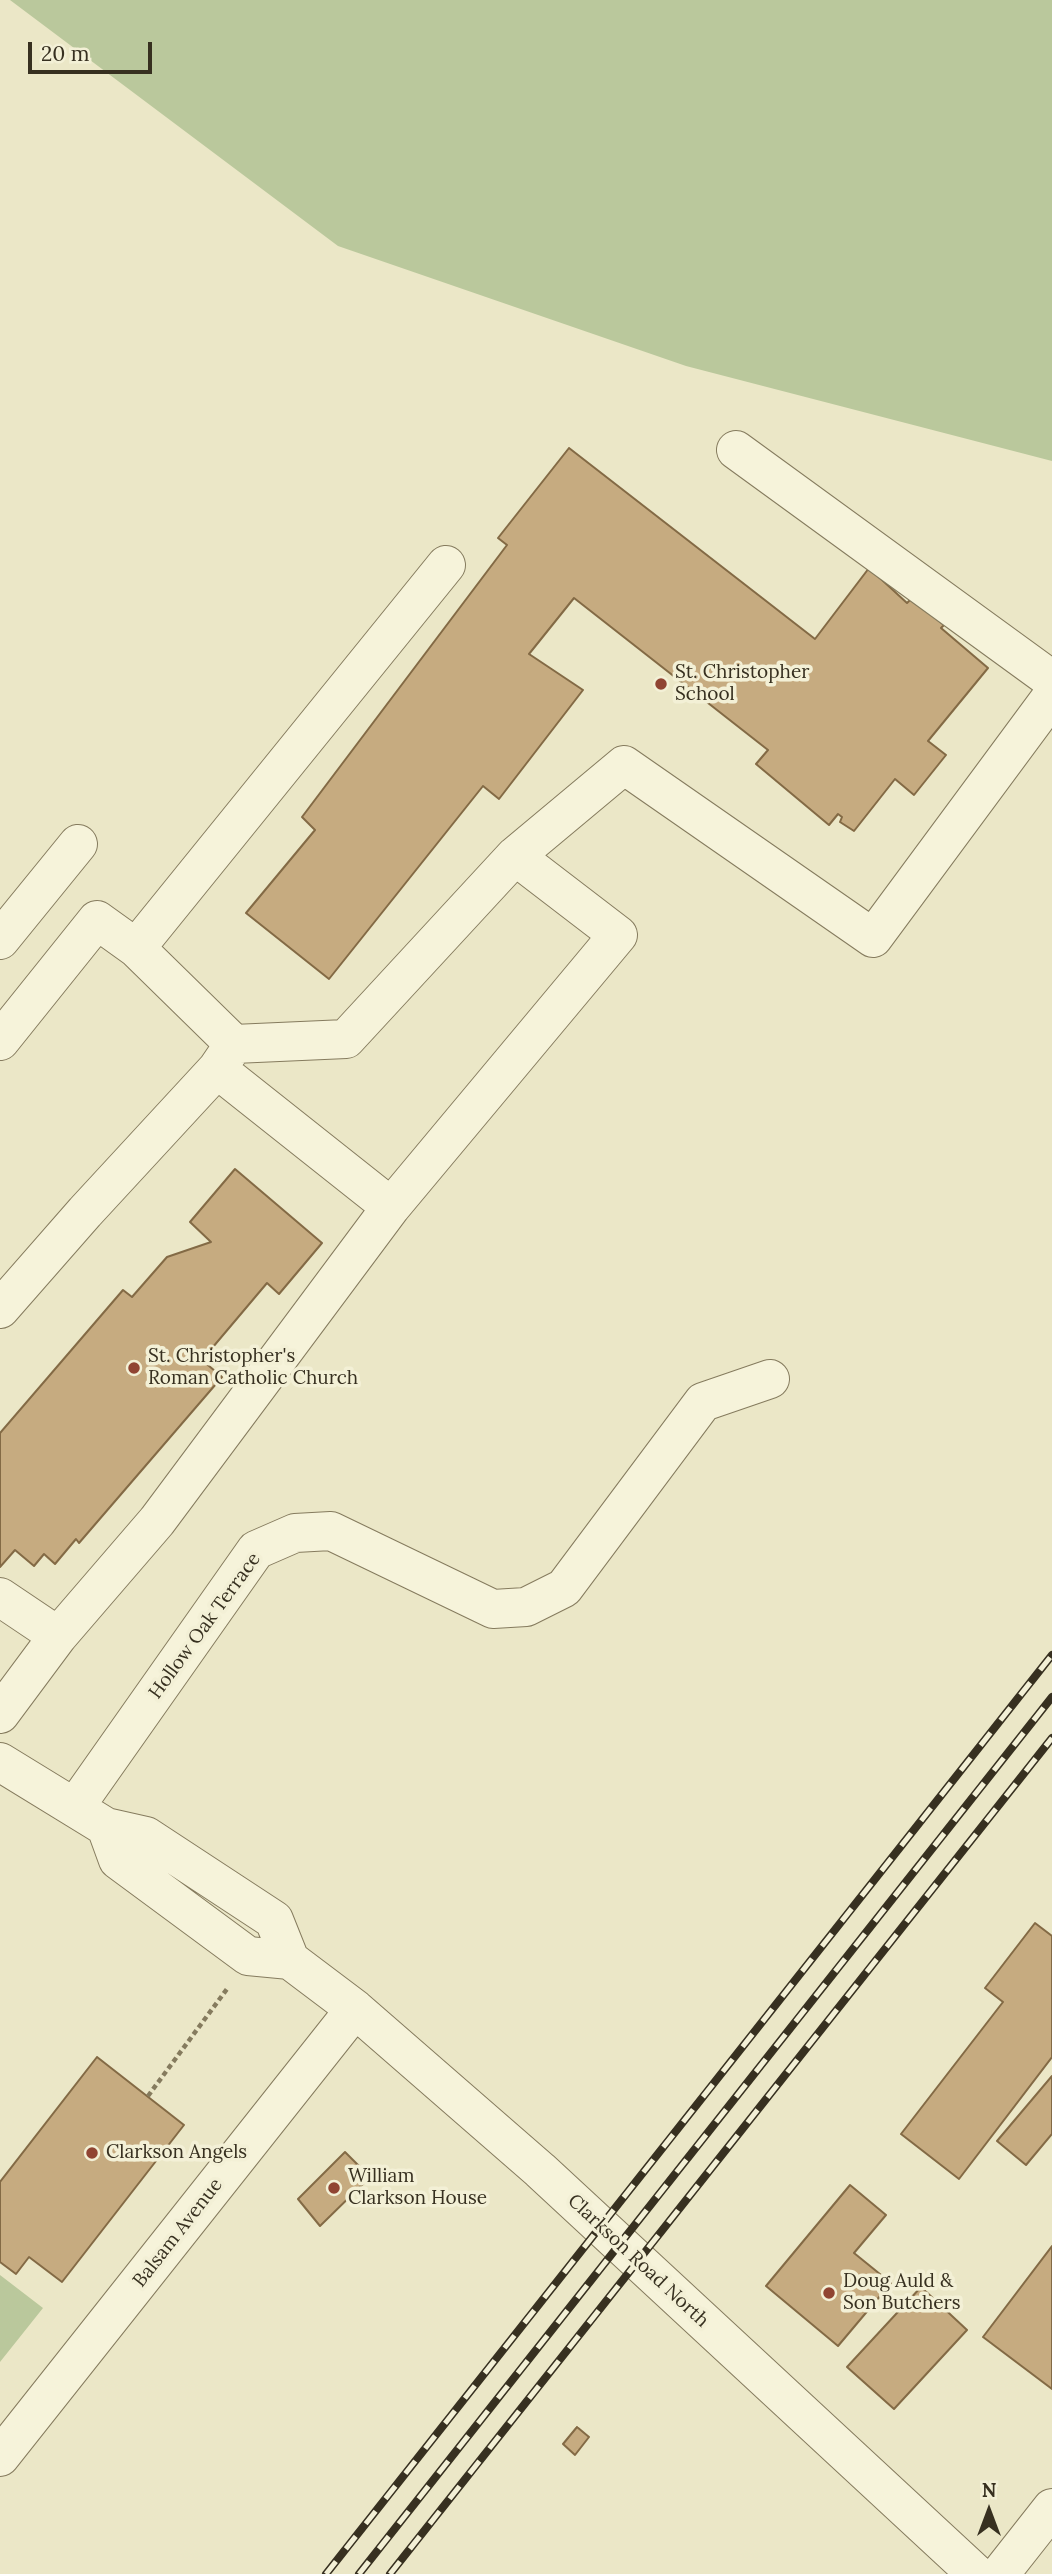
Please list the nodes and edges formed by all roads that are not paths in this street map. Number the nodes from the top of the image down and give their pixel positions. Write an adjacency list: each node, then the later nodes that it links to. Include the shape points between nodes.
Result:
1 (736, 450): 3 (street)
2 (446, 565): 8 (street)
3 (1052, 680)
4 (1052, 695): 6 (street, via 873,938 624,765)
5 (78, 844): 7 (street)
6 (515, 856): 10 (street, via 346,1039); 11 (street, via 618,935)
7 (0, 940)
8 (136, 948): 9 (street, via 97,920); 10 (street)
9 (0, 1041)
10 (226, 1057): 11 (street); 12 (street)
11 (391, 1207): 15 (street, via 157,1521)
12 (0, 1309)
13 (769, 1379): 18 (street, Hollow Oak Terrace, via 703,1402 564,1588 526,1607 493,1609 331,1531 295,1533 256,1550)
14 (0, 1597): 15 (street)
15 (58, 1636): 16 (street)
16 (0, 1714)
17 (0, 1762): 18 (street)
18 (90, 1817): 19 (street, Clarkson Road North, via 118,1860 248,1956 290,1960)
19 (355, 2009): 20 (street, Balsam Avenue); 22 (street, Clarkson Road North, via 540,2170)
20 (0, 2457)
21 (1052, 2508): 23 (street)
22 (976, 2574)
23 (1000, 2574)

